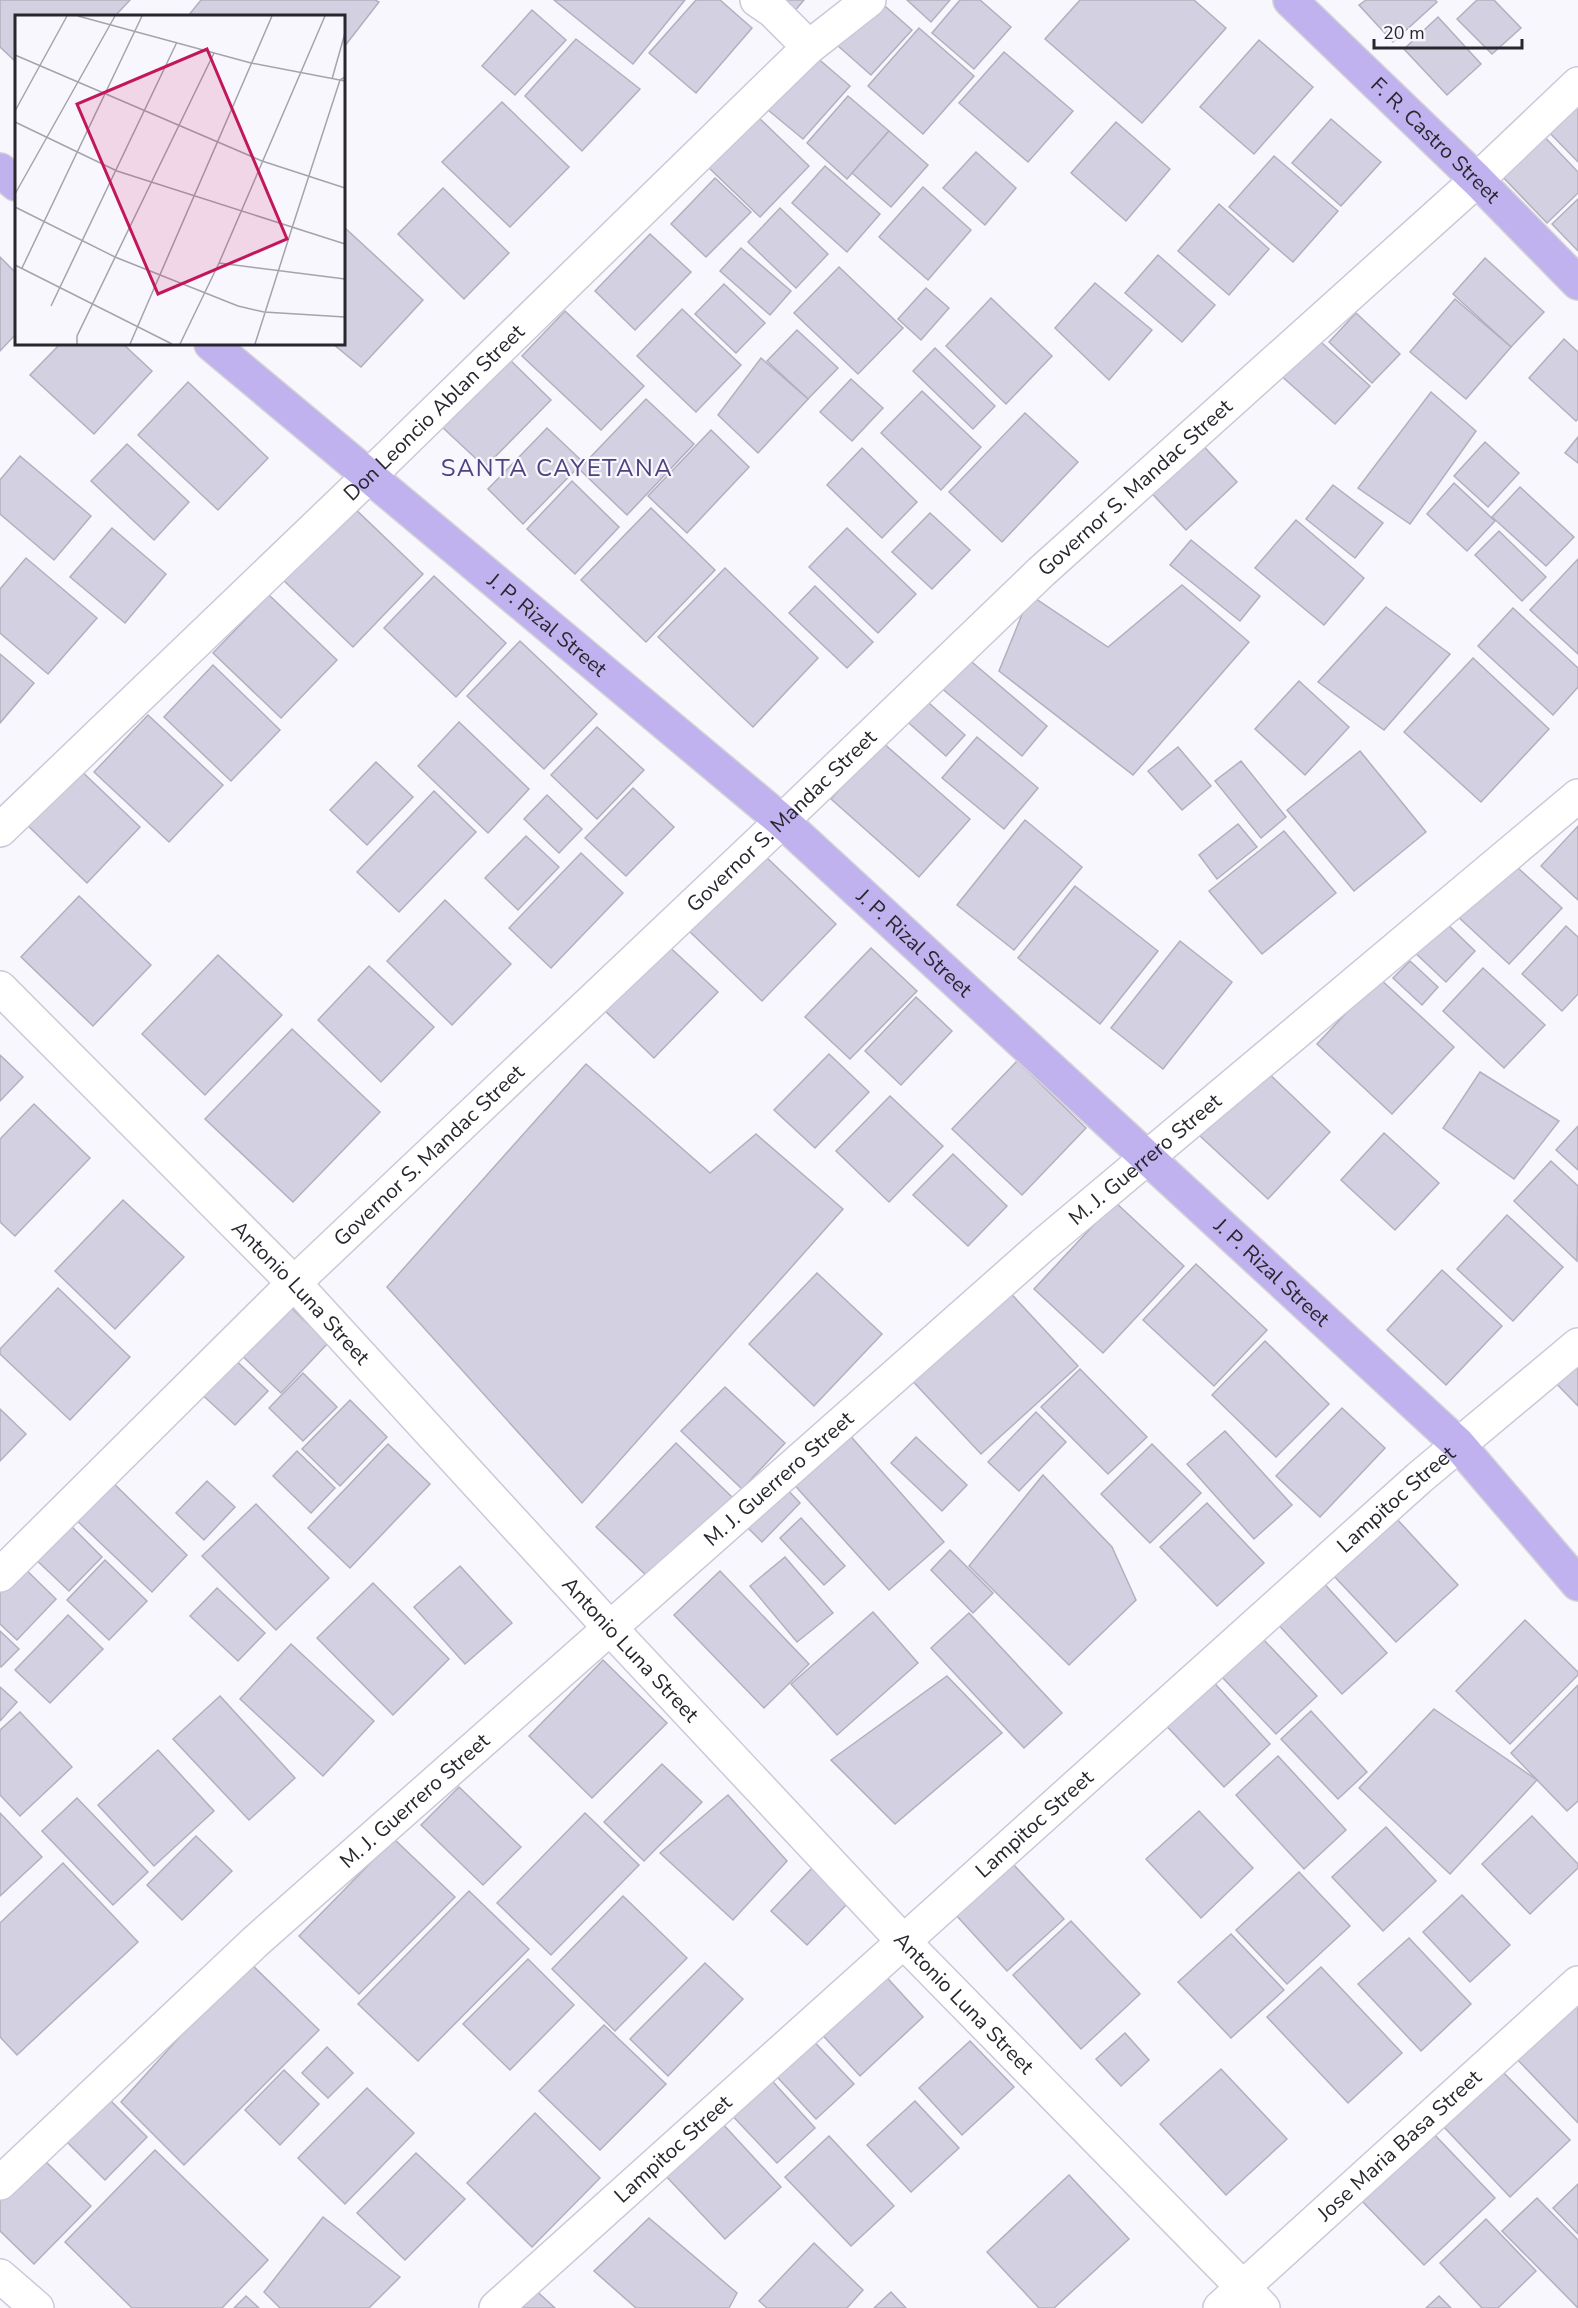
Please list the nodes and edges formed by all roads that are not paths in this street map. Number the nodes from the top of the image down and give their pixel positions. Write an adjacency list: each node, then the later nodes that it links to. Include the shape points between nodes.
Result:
1 (757, 0): 4 (street)
2 (869, 0): 4 (street, Don Leoncio Ablan Street)
3 (1290, 0): 7 (main road, F. R. Castro Street)
4 (809, 47): 11 (street, Don Leoncio Ablan Street)
5 (1578, 84): 7 (street, Governor S. Mandac Street)
6 (0, 170): 8 (main road)
7 (1477, 180): 9 (main road, F. R. Castro Street); 13 (street, Governor S. Mandac Street, via 1041,572)
8 (15, 183)
9 (1578, 283)
10 (211, 345): 11 (main road, J. P. Rizal Street)
11 (370, 475): 13 (main road, J. P. Rizal Street); 14 (street, Don Leoncio Ablan Street)
12 (1578, 796): 16 (street, M. J. Guerrero Street)
13 (782, 821): 16 (main road, J. P. Rizal Street); 17 (street, Governor S. Mandac Street)
14 (0, 830)
15 (0, 988): 17 (street, Antonio Luna Street)
16 (1149, 1158): 19 (main road, J. P. Rizal Street); 22 (street, M. J. Guerrero Street, via 1043,1245)
17 (294, 1283): 20 (street, Governor S. Mandac Street); 22 (street, Antonio Luna Street)
18 (1578, 1345): 19 (street, Lampitoc Street)
19 (1458, 1444): 21 (main road, J. P. Rizal Street); 23 (street, Lampitoc Street)
20 (0, 1575)
21 (1578, 1584)
22 (610, 1628): 23 (street, Antonio Luna Street); 25 (street, M. J. Guerrero Street, via 255,1942)
23 (904, 1942): 27 (street, Antonio Luna Street); 29 (street, Lampitoc Street)
24 (1578, 1983): 27 (street, Jose Maria Basa Street)
25 (0, 2183)
26 (0, 2276): 28 (street)
27 (1242, 2301)
28 (37, 2308)
29 (496, 2308)

